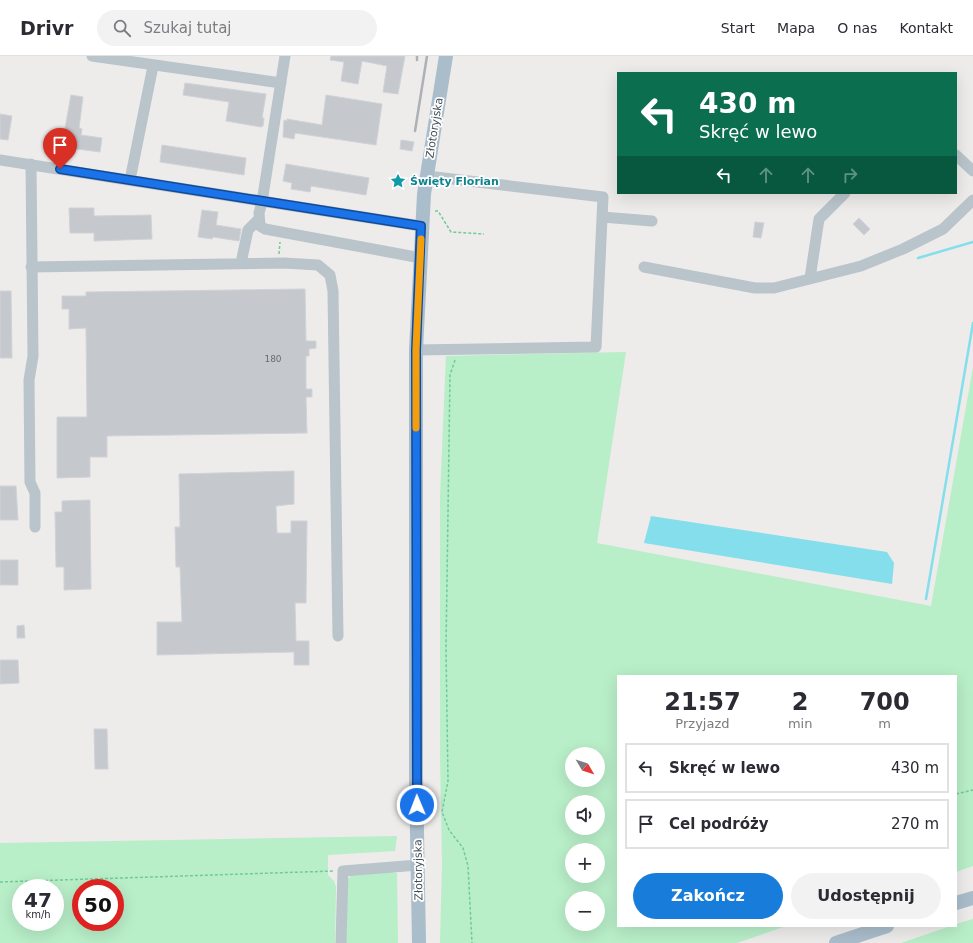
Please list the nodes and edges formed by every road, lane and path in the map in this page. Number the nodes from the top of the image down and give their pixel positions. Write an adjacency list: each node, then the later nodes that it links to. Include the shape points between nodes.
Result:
1 (92, 56): 4 (street)
2 (286, 56): 5 (street)
3 (446, 56): 10 (main road, Złotoryjska)
4 (153, 66): 5 (street); 11 (street)
5 (281, 84): 14 (street)
6 (957, 156): 9 (street)
7 (0, 160): 8 (street)
8 (31, 164): 11 (street); 26 (street)
9 (973, 171)
10 (427, 176): 16 (street, via 603,197); 19 (main road, Złotoryjska)
11 (130, 180): 14 (street)
12 (844, 194): 27 (street, via 819,219)
13 (973, 200): 27 (street, via 943,229 903,249 861,266)
14 (262, 202): 17 (street); 19 (street)
15 (432, 211): 20 (path, via 438,212 451,232)
16 (602, 216): 18 (street); 29 (street, via 596,346)
17 (258, 220): 23 (street, via 265,230); 24 (street, via 248,230)
18 (652, 221)
19 (421, 226): 23 (main road, Złotoryjska)
20 (484, 234)
21 (281, 238): 22 (path)
22 (279, 258)
23 (421, 258): 28 (main road, Złotoryjska)
24 (241, 263): 26 (street); 31 (street, via 318,265 330,275 333,291)
25 (644, 267): 27 (street, via 755,288 774,288)
26 (31, 268): 30 (street, via 33,356 30,380 30,482 35,493)
27 (810, 278)
28 (416, 350): 29 (street); 34 (main road, Złotoryjska)
29 (454, 350): 42 (path, via 456,358 450,375 446,648 448,781 442,812 449,830 463,848 468,866)
30 (35, 527)
31 (338, 636)
32 (973, 790): 33 (path)
33 (957, 794)
34 (418, 865): 35 (street); 41 (main road, Złotoryjska)
35 (343, 871): 36 (path); 40 (street)
36 (0, 882)
37 (973, 898): 38 (main road)
38 (957, 903)
39 (884, 927): 43 (main road)
40 (341, 943)
41 (419, 943)
42 (472, 943)
43 (836, 943)

